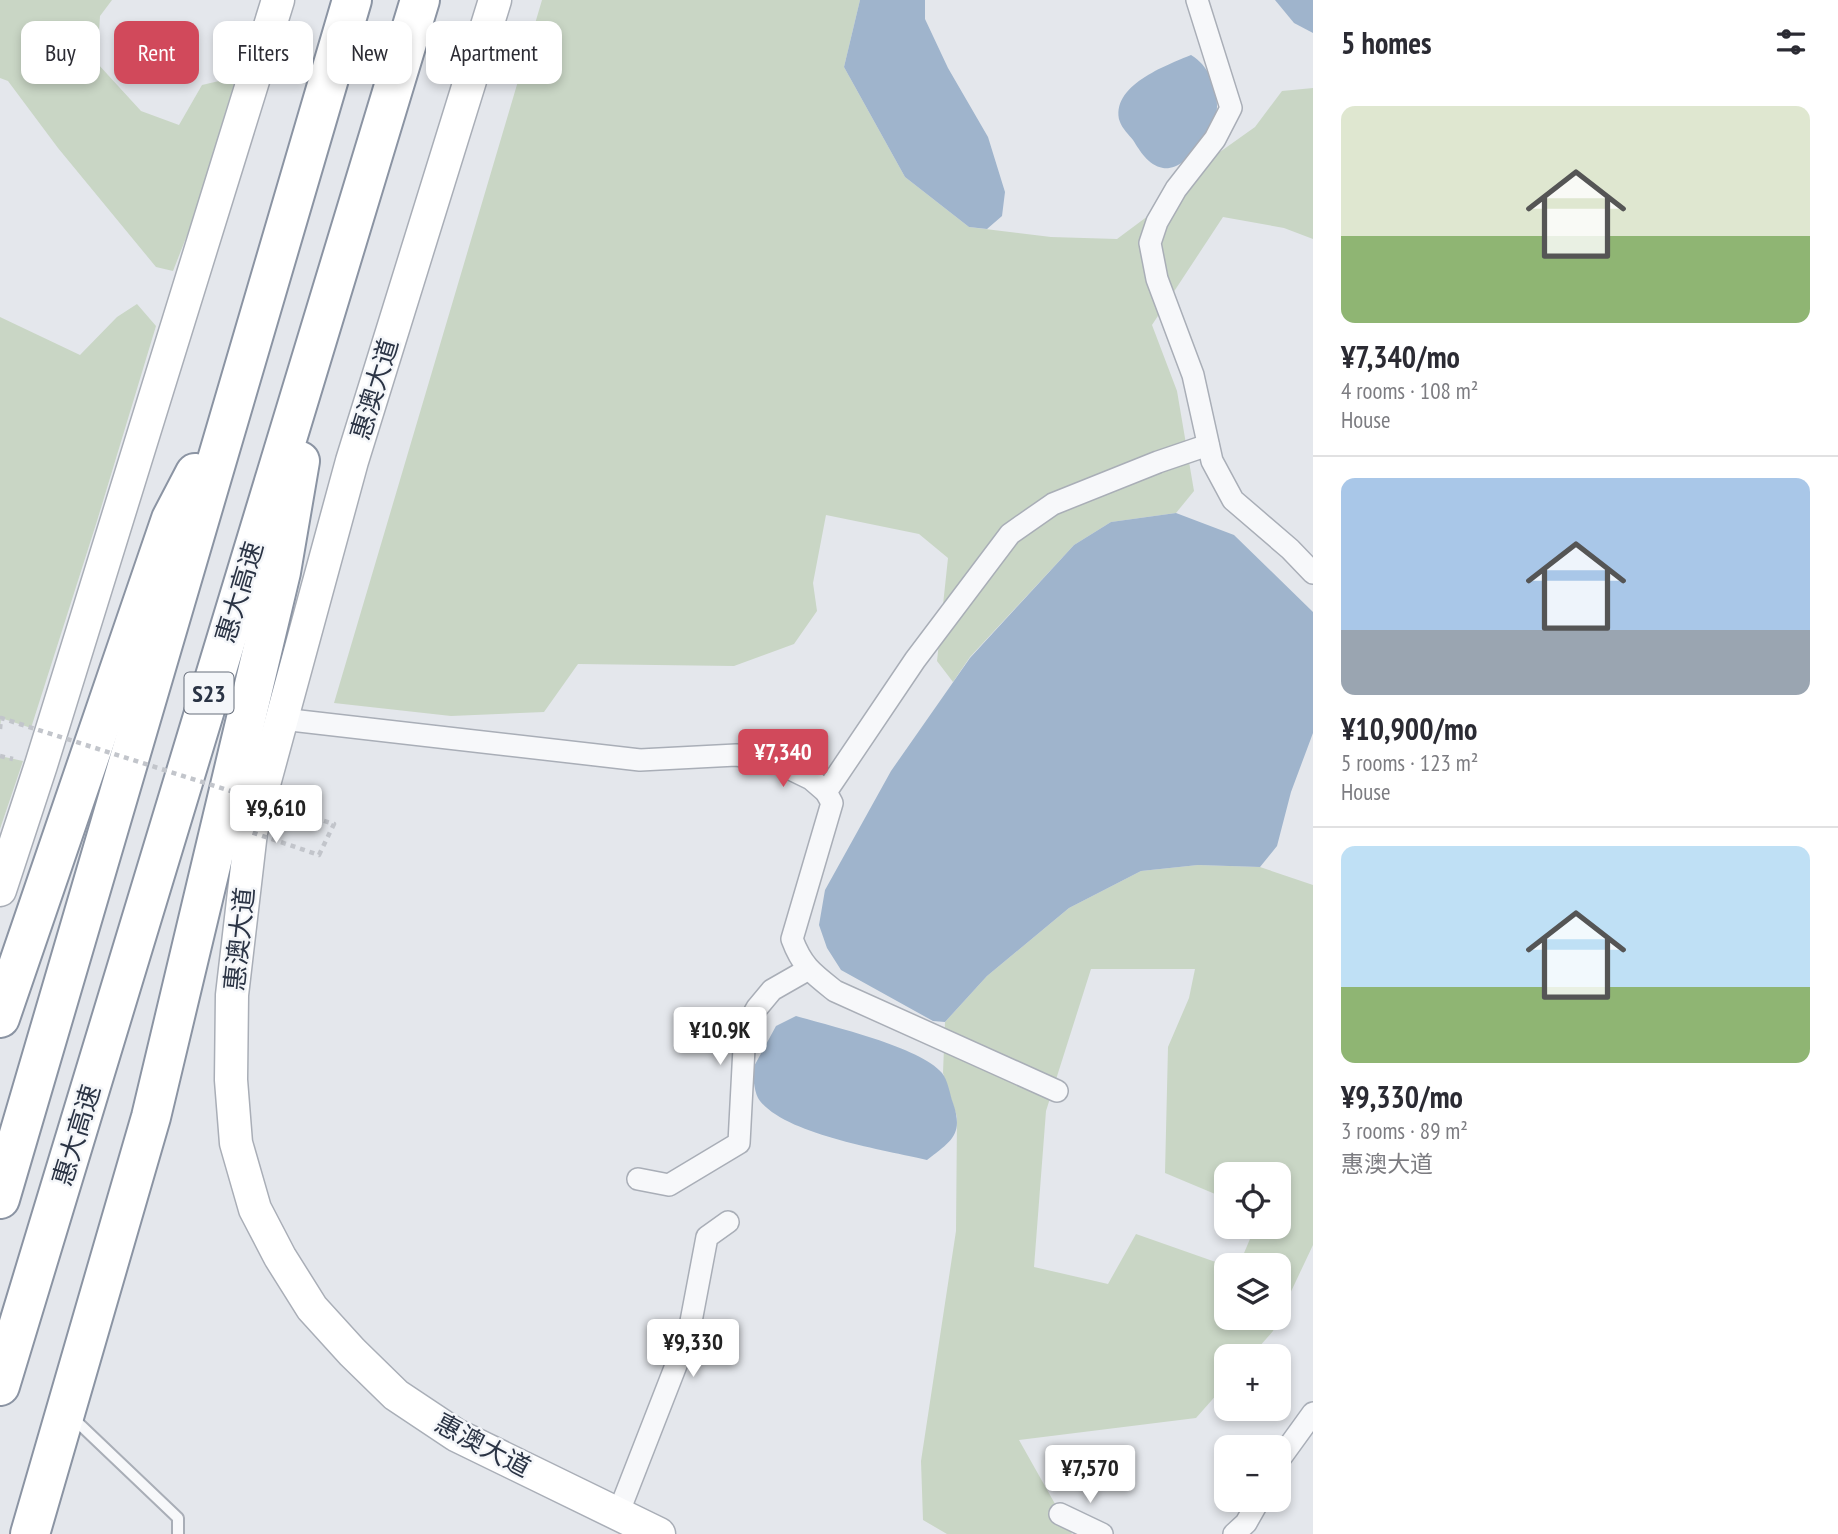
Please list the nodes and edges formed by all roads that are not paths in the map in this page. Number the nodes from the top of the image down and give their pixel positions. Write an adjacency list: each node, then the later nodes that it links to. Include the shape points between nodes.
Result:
1 (278, 0): 12 (street)
2 (352, 0): 7 (highway, 惠大高速 / S23)
3 (420, 0): 6 (highway, 惠大高速 / S23)
4 (495, 0): 10 (street, 惠澳大道, via 352,461)
5 (1197, 0): 8 (street, via 1231,108 1215,139 1176,189 1150,243 1157,279 1194,375)
6 (328, 299): 19 (highway, 惠大高速 / S23); 20 (highway, via 281,572 151,1117)
7 (234, 400): 14 (highway, via 171,519); 17 (highway, 惠大高速 / S23)
8 (1208, 445): 9 (street, via 1233,500); 11 (street, via 1053,504 1010,534 915,660)
9 (1313, 573)
10 (282, 719): 11 (street, via 640,760 736,755 772,760 811,779); 24 (street, 惠澳大道, via 251,832 232,995 236,1143 254,1209 312,1308 396,1395 456,1435)
11 (826, 792): 13 (street, via 832,803 792,939)
12 (0, 890)
13 (807, 970): 15 (street, via 835,990); 16 (street, via 772,990 745,1030 739,1143 669,1185)
14 (0, 1018)
15 (1057, 1091)
16 (638, 1178)
17 (0, 1199)
18 (729, 1222): 24 (street, via 707,1237 688,1332)
19 (0, 1386)
20 (66, 1412): 26 (highway); 27 (lane, via 178,1518)
21 (1313, 1413): 22 (street)
22 (1291, 1443)
23 (1252, 1512): 30 (street)
24 (618, 1514): 28 (street, 惠澳大道)
25 (1060, 1514): 29 (street)
26 (30, 1534)
27 (178, 1534)
28 (659, 1534)
29 (1102, 1534)
30 (1234, 1534)

